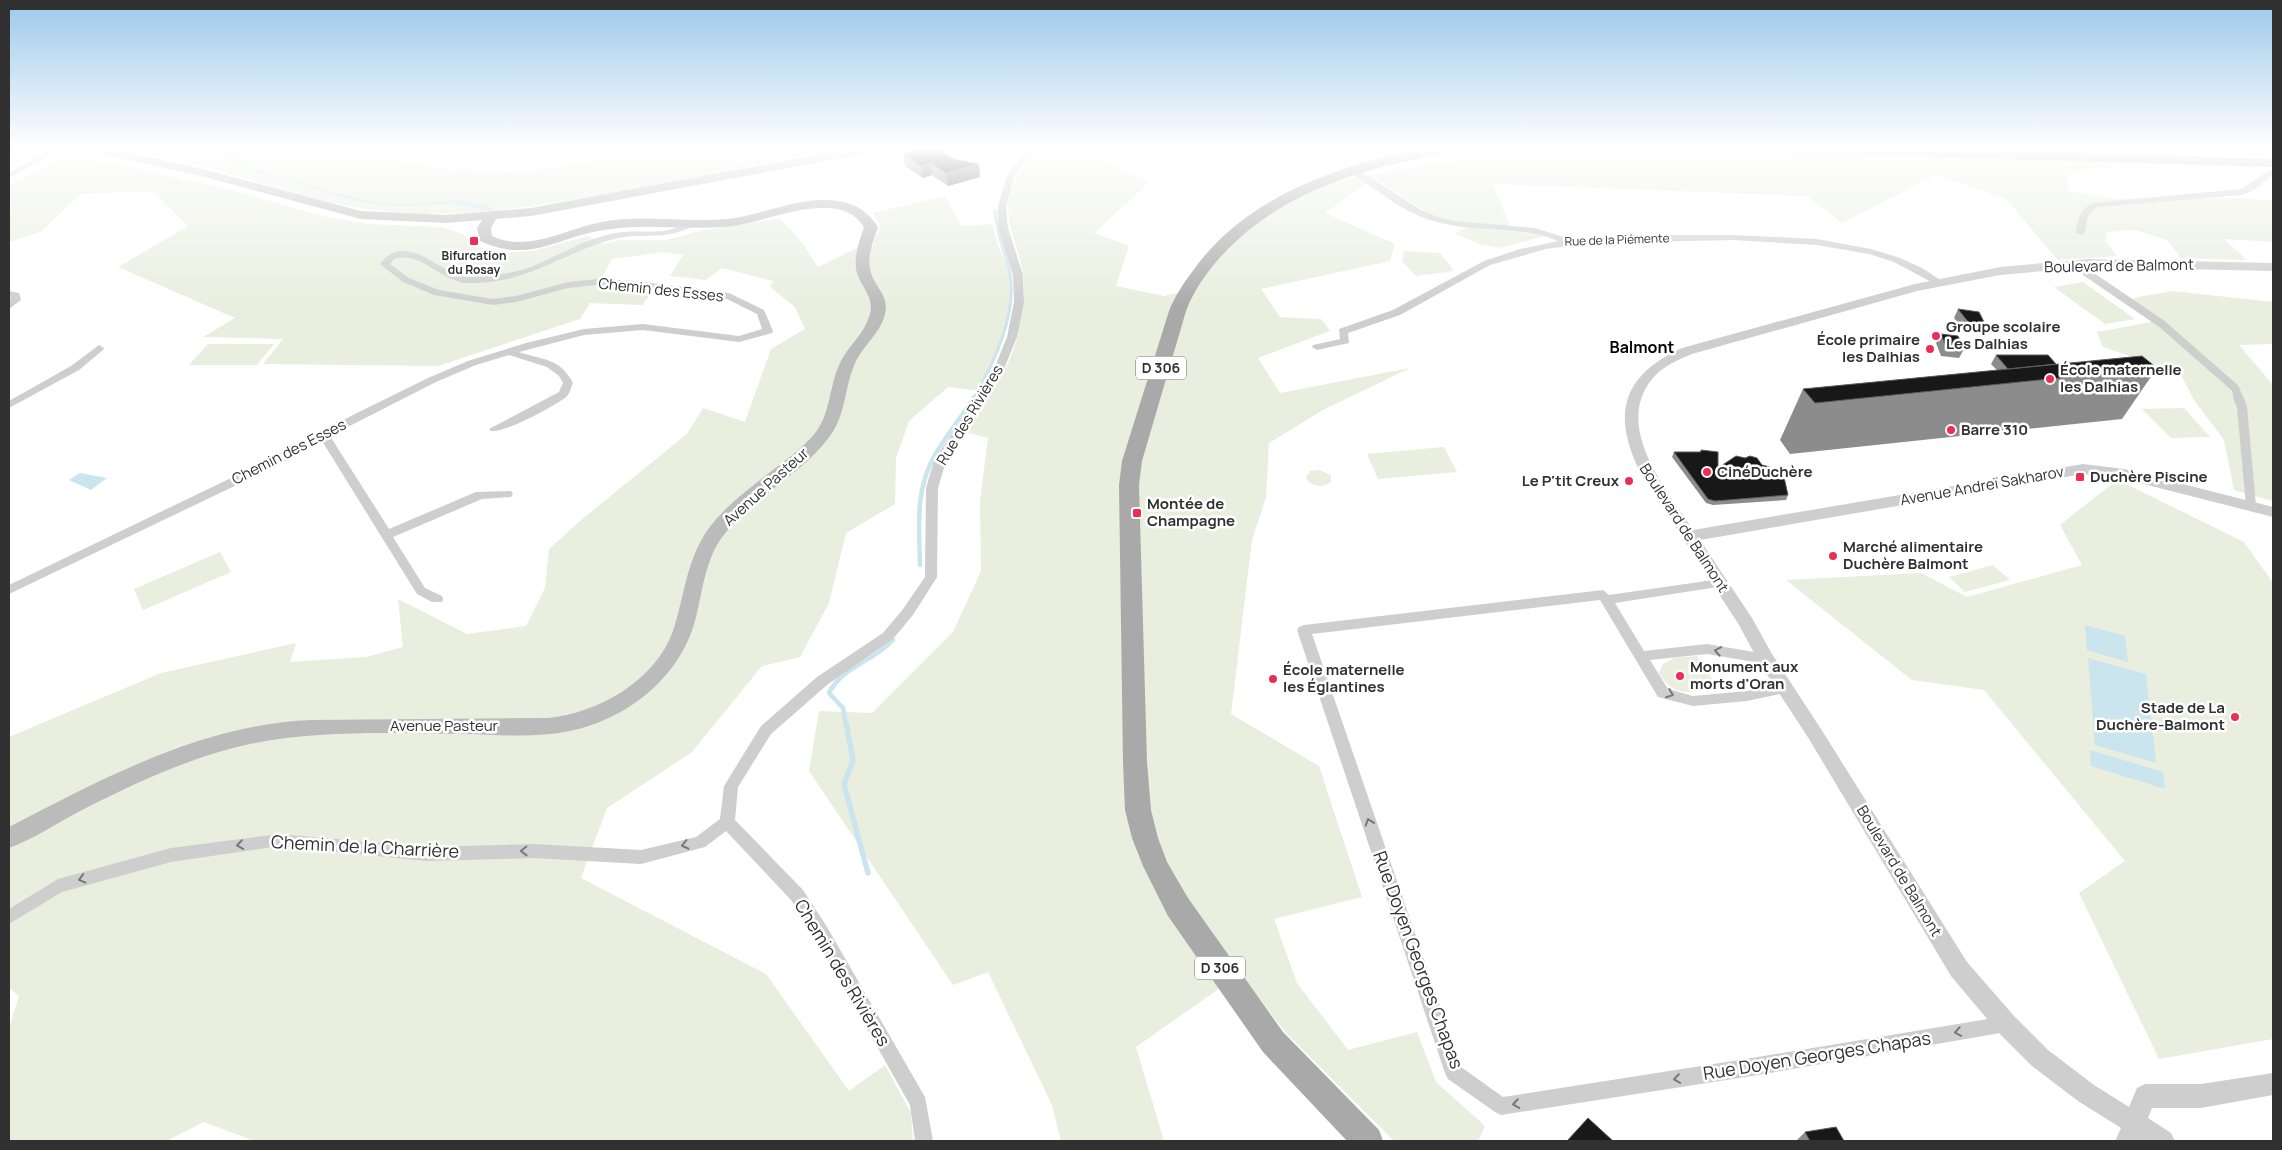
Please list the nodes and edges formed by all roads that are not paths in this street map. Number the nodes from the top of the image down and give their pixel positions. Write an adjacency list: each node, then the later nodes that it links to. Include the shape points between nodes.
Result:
1 (306, 201): 7 (main road, via 360,215 405,219)
2 (594, 201): 7 (main road)
3 (1004, 201): 34 (street, Rue des Rivières, via 1003,228 1018,274 1019,302 1012,337 999,369 940,462 932,488 931,577 888,636 822,681 766,730 731,786)
4 (1282, 201): 41 (main road, D 306, via 1247,224 1218,250 1203,266 1182,301 1132,461 1129,485 1138,810 1156,866 1178,907 1273,1042)
5 (1402, 201): 10 (street, via 1438,220 1541,231)
6 (2144, 201): 9 (street, via 2095,205 2082,217)
7 (490, 217): 8 (main road, Avenue Pasteur, via 484,228 485,238 512,247 544,243 601,226 628,223)
8 (689, 225): 18 (street, Chemin des Esses, via 675,233 659,236 624,233 597,240 514,274 465,280 439,271 419,256 408,253 391,256 385,264 406,280 437,293 493,302 598,282 636,284 729,296 761,312 768,331 738,339 643,327 584,332); 35 (main road, Avenue Pasteur, via 746,220 822,204 856,210 871,227 863,255 863,272 880,306 874,324 848,362 837,408 827,430 726,520 709,542 698,567 682,632 669,658 649,681 626,699 571,723 323,728 269,732 213,745 100,790)
9 (2081, 233)
10 (1566, 241): 13 (street, Rue de la Piémente, via 1732,237 1811,242 1897,260); 16 (street, Rue de la Piémente, via 1524,250 1485,264 1402,310 1343,332 1345,341)
11 (2091, 266): 23 (street, via 2087,274 2162,324 2235,388 2242,407)
12 (2273, 267): 13 (street, Boulevard de Balmont, via 2088,263 2000,271)
13 (1940, 283): 26 (street, Boulevard de Balmont, via 1714,342 1670,359 1648,375 1639,387 1631,416 1632,439 1647,472)
14 (9, 294): 15 (street, via 16,296)
15 (9, 306)
16 (1317, 347)
17 (99, 348): 19 (street, via 75,368)
18 (508, 351): 20 (street, via 548,362 564,373 568,383 562,394); 21 (street, Chemin des Esses, via 432,380)
19 (9, 405)
20 (495, 429)
21 (324, 435): 25 (street); 28 (street, Chemin des Esses)
22 (508, 494): 25 (street, via 480,495)
23 (2251, 506): 24 (street, Avenue Andreï Sakharov); 26 (street, Avenue Andreï Sakharov, via 2124,474 2083,469)
24 (2273, 512)
25 (386, 535): 29 (street, via 421,591)
26 (1689, 536): 27 (street, Boulevard de Balmont)
27 (1720, 583): 30 (street, Rue Doyen Georges Chapas); 32 (street, Boulevard de Balmont)
28 (9, 590)
29 (437, 599)
30 (1606, 600): 31 (street); 37 (street, Rue Doyen Georges Chapas, one-way to 30, via 1501,1106 1454,1073 1304,630 1603,595)
31 (1642, 656): 32 (street, one-way to 31, via 1706,649); 33 (street, one-way to 33, via 1663,693 1693,701 1747,696)
32 (1766, 659): 33 (street, Boulevard de Balmont)
33 (1785, 688): 37 (street, Boulevard de Balmont, via 1959,970)
34 (728, 822): 36 (street, Chemin de la Charrière, one-way to 36, via 700,842 642,857 534,851 426,854 280,840 171,855 58,886); 40 (street, Chemin des Rivières, via 797,896 822,932 919,1103)
35 (9, 838)
36 (9, 917)
37 (2006, 1024): 39 (street, Boulevard de Balmont, via 2040,1058)
38 (2273, 1084): 39 (street, via 2202,1096 2145,1096)
39 (2130, 1132): 42 (street, Boulevard de Balmont)
40 (924, 1141)
41 (1368, 1141)
42 (2163, 1141)

